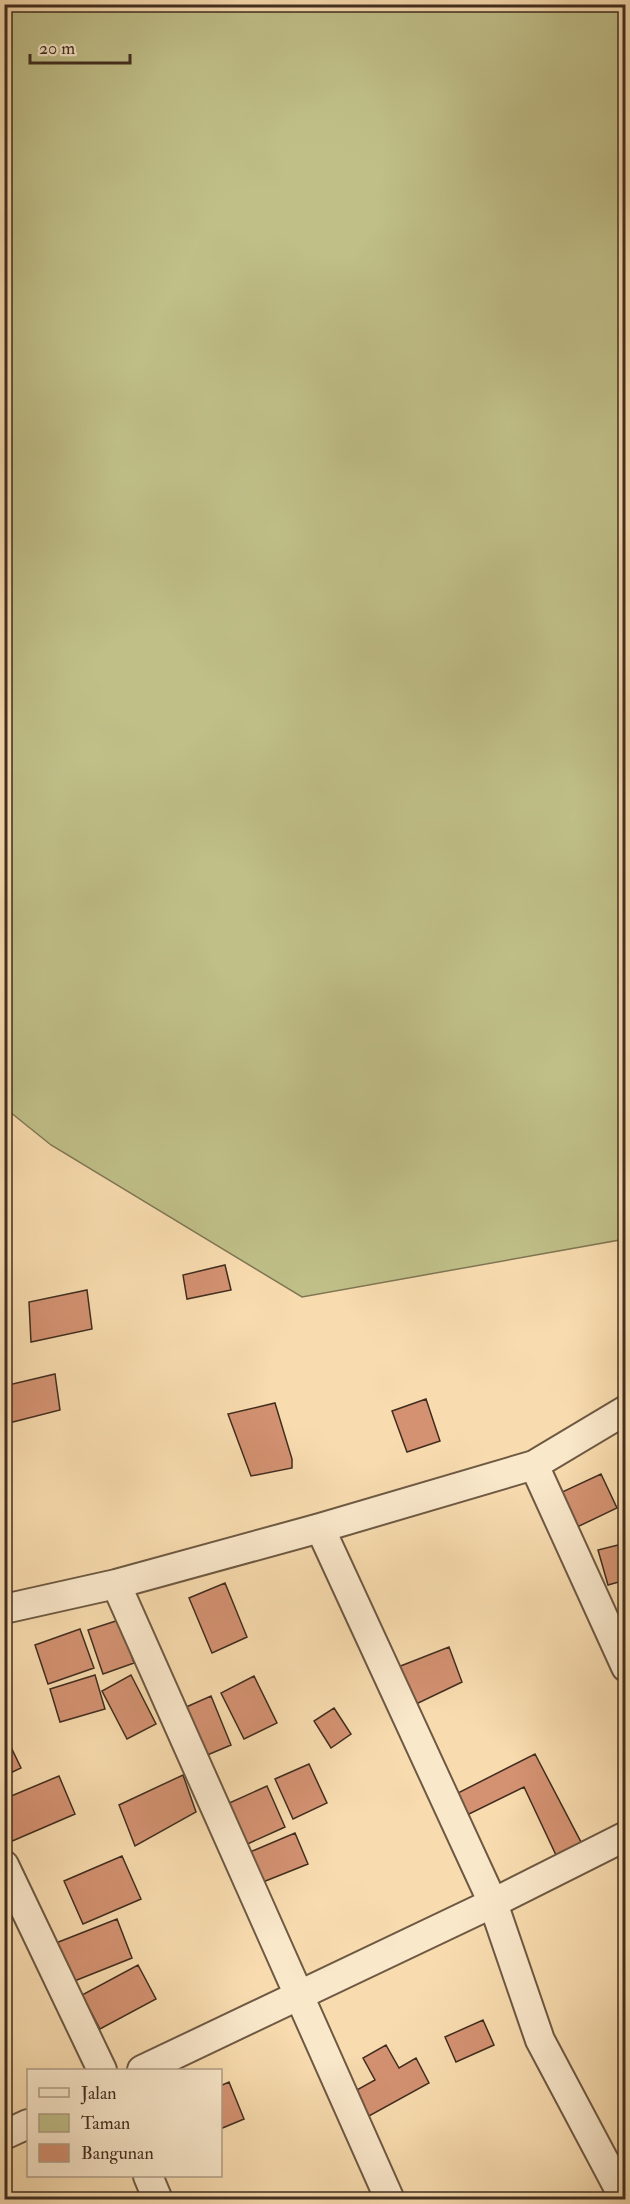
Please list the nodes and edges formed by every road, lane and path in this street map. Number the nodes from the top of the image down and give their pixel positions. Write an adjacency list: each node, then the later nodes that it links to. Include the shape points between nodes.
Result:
1 (626, 1410): 2 (street)
2 (534, 1465): 3 (street); 6 (street)
3 (320, 1528): 4 (street); 9 (street)
4 (116, 1584): 5 (street); 10 (street)
5 (4, 1609)
6 (626, 1667)
7 (626, 1836): 9 (street)
8 (4, 1865): 11 (street)
9 (493, 1903): 10 (street); 18 (street, via 540,2040)
10 (299, 1994): 12 (street); 17 (street)
11 (102, 2069)
12 (144, 2069)
13 (27, 2124): 14 (street)
14 (4, 2135)
15 (149, 2177): 16 (street)
16 (158, 2199)
17 (390, 2199)
18 (625, 2199)

